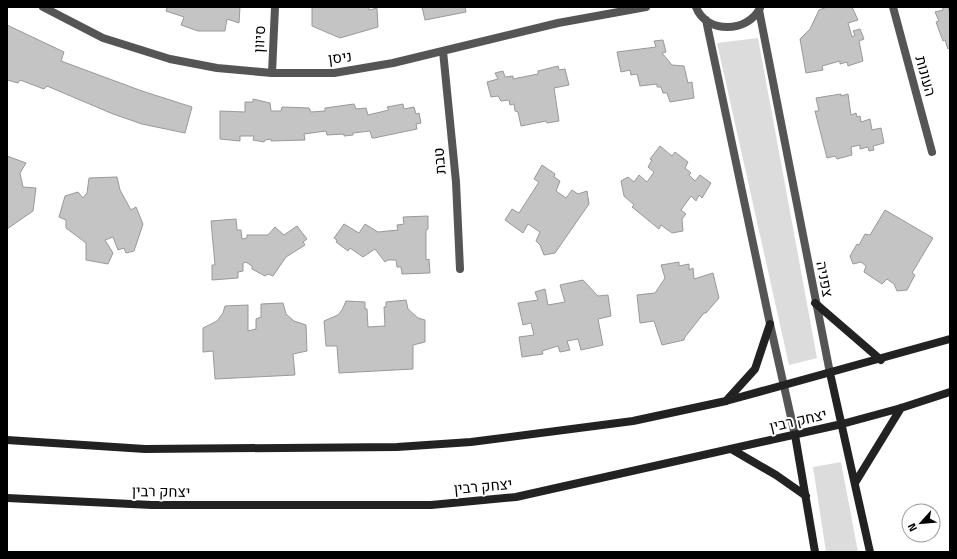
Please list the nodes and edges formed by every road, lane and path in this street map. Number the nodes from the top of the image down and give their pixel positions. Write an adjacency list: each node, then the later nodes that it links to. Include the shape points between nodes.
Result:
1 (43, 7): 9 (street, ניסן, via 102,38 170,59 217,68)
2 (275, 7): 9 (street, סיוון)
3 (646, 7): 8 (street, ניסן, via 558,23)
4 (696, 7): 7 (street)
5 (893, 7): 10 (street, העונות)
6 (759, 9): 7 (street, via 746,22 728,28); 12 (street, צפניה)
7 (706, 20): 13 (street)
8 (443, 51): 9 (street, ניסן, via 334,73); 11 (street, טבת, via 456,182)
9 (272, 73)
10 (932, 152)
11 (460, 269)
12 (815, 303): 15 (main road); 16 (street, צפניה)
13 (770, 324): 17 (street); 19 (main road, via 755,369)
14 (950, 339): 15 (main road)
15 (881, 360): 16 (main road)
16 (830, 373): 17 (main road); 21 (main road, צפניה)
17 (783, 387): 19 (main road); 22 (street)
18 (950, 392): 20 (main road, יצחק רבין)
19 (726, 402): 23 (main road, via 626,422 471,442 397,447 145,449)
20 (901, 408): 21 (main road, יצחק רבין); 25 (main road)
21 (842, 424): 22 (main road, יצחק רבין); 25 (main road, צפניה)
22 (795, 435): 24 (main road, יצחק רבין); 26 (main road)
23 (7, 440)
24 (733, 450): 26 (main road); 27 (main road, יצחק רבין, via 516,497 431,505 152,505)
25 (855, 483): 29 (main road, צפניה)
26 (806, 496): 28 (main road)
27 (7, 498)
28 (815, 552)
29 (870, 552)

